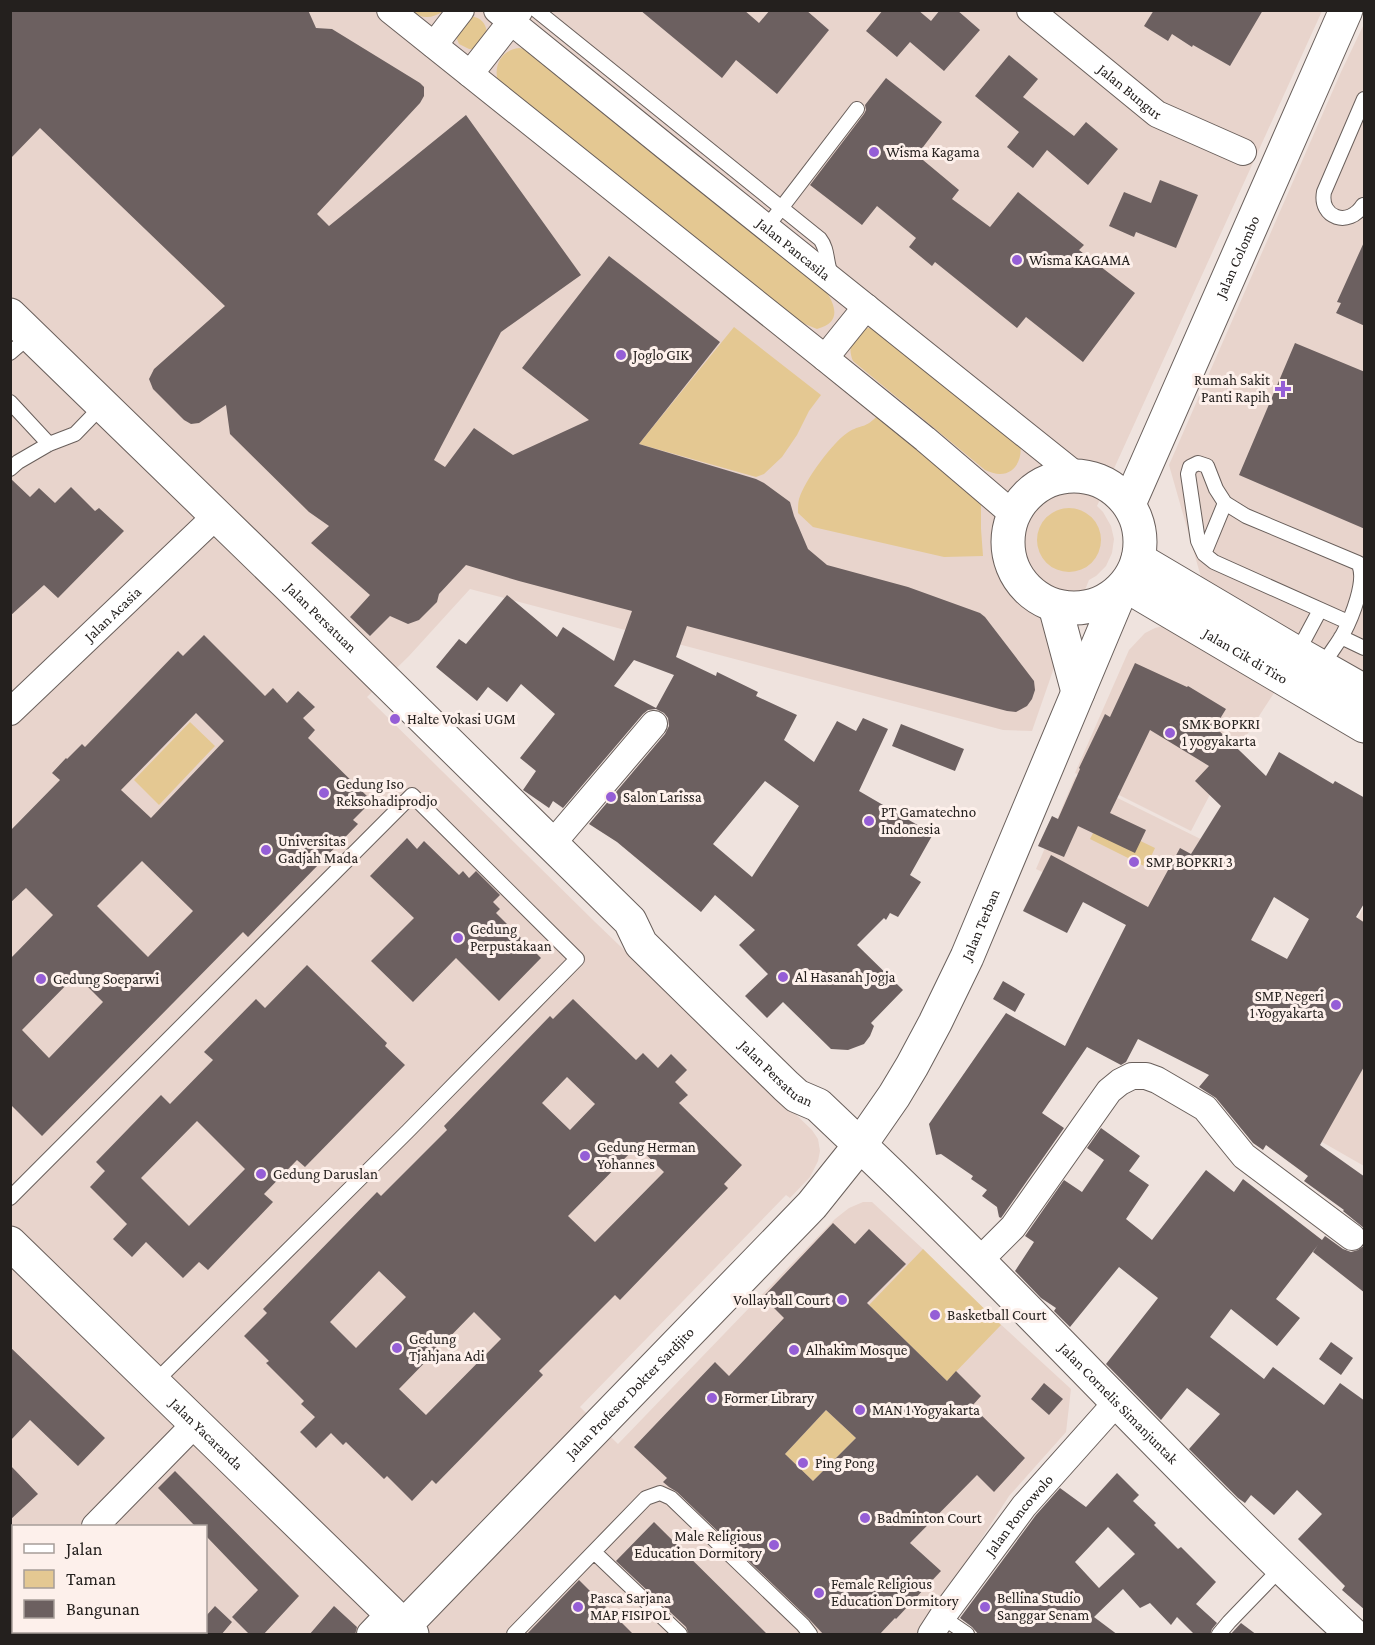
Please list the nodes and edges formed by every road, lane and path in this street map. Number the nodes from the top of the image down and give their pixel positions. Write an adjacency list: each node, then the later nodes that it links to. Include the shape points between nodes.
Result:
1 (390, 10): 7 (street)
2 (461, 10): 7 (street)
3 (536, 10): 11 (lane)
4 (1346, 10): 24 (main road, Jalan Colombo)
5 (509, 14): 8 (street, Jalan Pancasila); 11 (street, Jalan Pancasila)
6 (1040, 14): 12 (street, Jalan Bungur, via 1157,114)
7 (434, 45): 8 (street)
8 (470, 74): 17 (street)
9 (1365, 99): 13 (lane, via 1323,199 1329,212 1343,218 1355,215)
10 (857, 109): 14 (lane)
11 (673, 138): 14 (street, Jalan Pancasila)
12 (1243, 152)
13 (1363, 205)
14 (773, 218): 15 (street, Jalan Pancasila, via 837,285)
15 (866, 307): 17 (street); 22 (street, Jalan Pancasila)
16 (17, 335): 19 (main road, Jalan Persatuan)
17 (825, 358): 26 (street)
18 (10, 402): 20 (lane)
19 (103, 405): 20 (lane, via 75,434); 25 (main road, Jalan Persatuan)
20 (49, 444): 21 (lane)
21 (10, 469)
22 (1077, 476): 24 (main road, via 1108,485); 26 (main road, via 1042,484 1024,499)
23 (1225, 503): 27 (lane); 27 (lane, via 1207,465 1193,465 1188,474 1198,541); 29 (lane, via 1246,516 1354,560 1361,567)
24 (1129, 504): 28 (main road, via 1137,520 1140,550)
25 (217, 515): 38 (street, Jalan Acasia); 41 (main road, Jalan Persatuan)
26 (1014, 515): 30 (main road, via 1008,542 1016,574 1036,597)
27 (1204, 554): 31 (lane)
28 (1128, 578): 30 (main road, via 1106,600 1086,608); 35 (main road, Jalan Cik di Tiro); 37 (main road, Jalan Terban); 40 (main road, Jalan Cik di Tiro)
29 (1363, 587): 32 (lane)
30 (1055, 606): 37 (main road)
31 (1320, 610): 32 (lane); 35 (lane)
32 (1348, 622): 33 (lane)
33 (1341, 637): 34 (lane); 35 (lane, via 1328,655)
34 (1365, 648)
35 (1310, 659): 36 (main road, Jalan Cik di Tiro)
36 (1365, 691)
37 (1078, 692): 43 (main road, Jalan Terban, via 947,998 907,1075)
38 (10, 712)
39 (654, 724): 41 (street)
40 (1365, 726)
41 (552, 844): 42 (main road, Jalan Persatuan, via 630,921 653,930 806,1078)
42 (818, 1105): 43 (main road, Jalan Cornelis Simanjuntak)
43 (860, 1145): 47 (main road, Jalan Cornelis Simanjuntak); 55 (main road, Jalan Profesor Dokter Sardjito, via 804,1213)
44 (10, 1198): 48 (lane, via 412,795 578,959)
45 (1352, 1238): 47 (street, via 1244,1155 1205,1108 1157,1080 1132,1076 1109,1091 1013,1227)
46 (10, 1244): 48 (main road, Jalan Yacaranda)
47 (979, 1262): 49 (main road, Jalan Cornelis Simanjuntak)
48 (154, 1383): 50 (main road, Jalan Yacaranda)
49 (1116, 1403): 53 (main road, Jalan Cornelis Simanjuntak); 54 (street, Jalan Poncowolo, via 1024,1506)
50 (195, 1424): 51 (street); 55 (main road, Jalan Yacaranda)
51 (97, 1525)
52 (594, 1552): 56 (lane); 57 (lane); 58 (lane, via 646,1498 660,1493 670,1498)
53 (1281, 1568): 60 (lane); 61 (main road, Jalan Cornelis Simanjuntak)
54 (937, 1626): 59 (lane)
55 (394, 1627)
56 (514, 1635)
57 (680, 1635)
58 (810, 1635)
59 (967, 1635)
60 (1219, 1635)
61 (1352, 1635)

